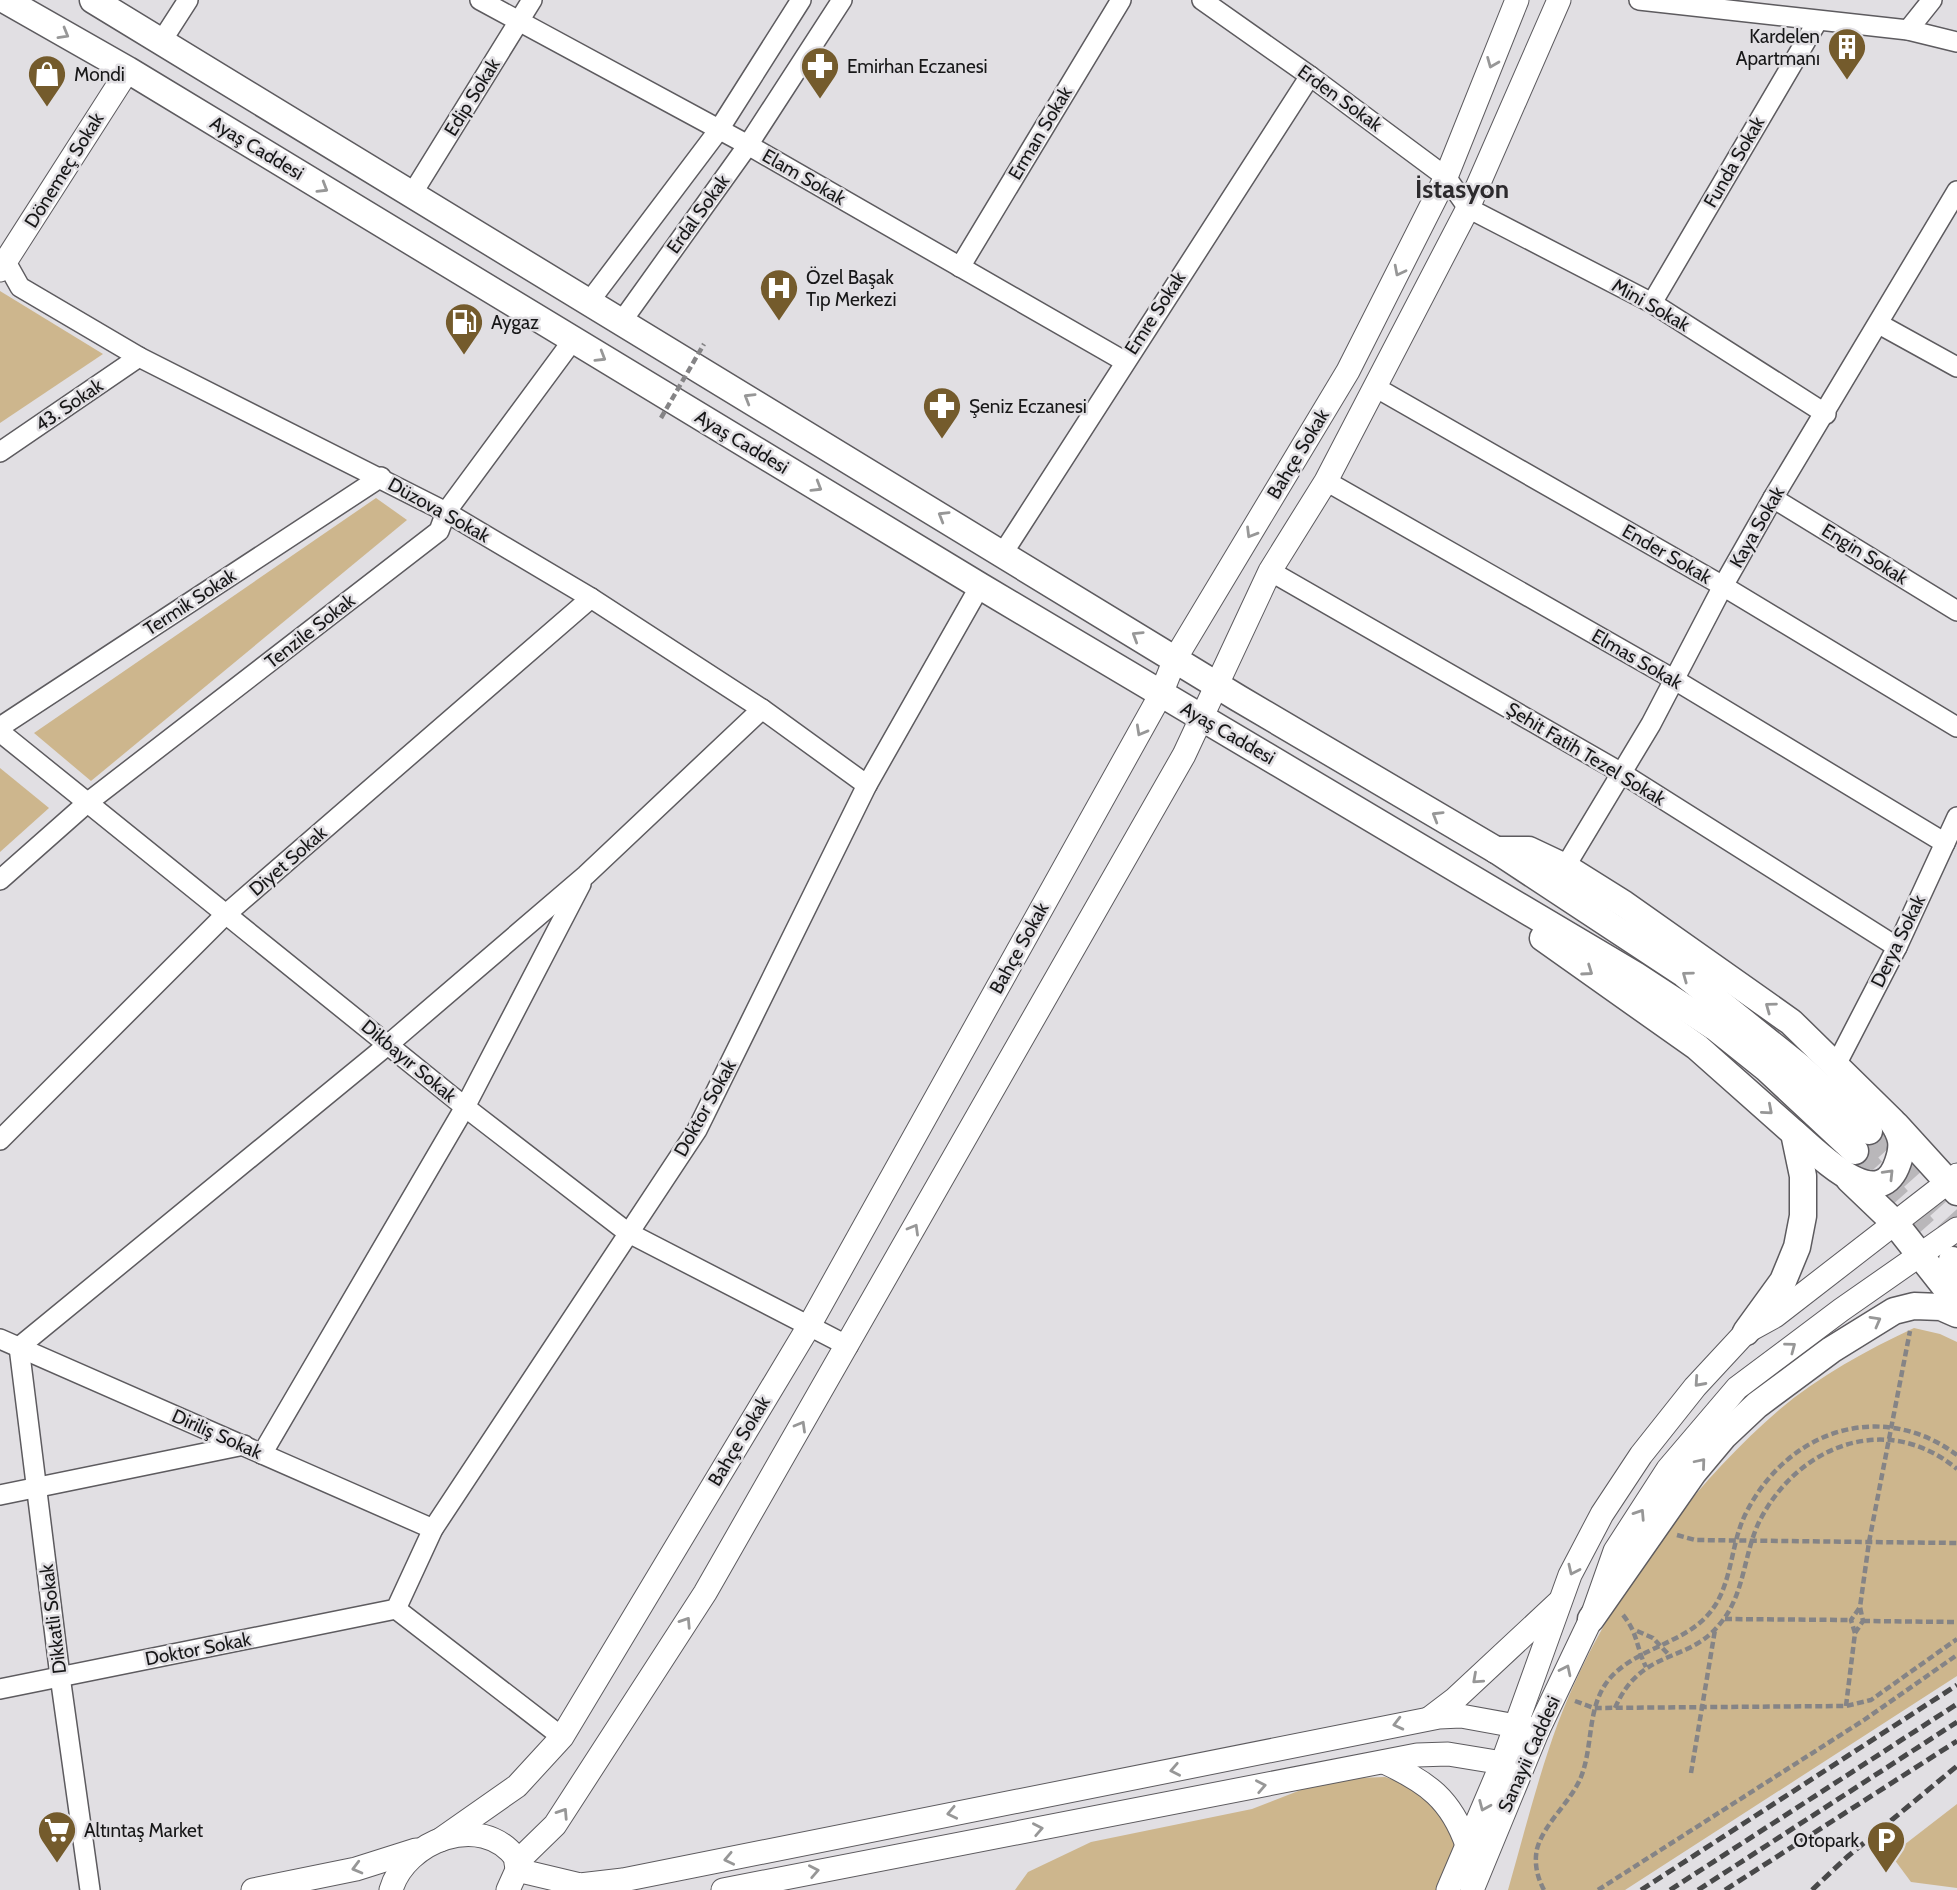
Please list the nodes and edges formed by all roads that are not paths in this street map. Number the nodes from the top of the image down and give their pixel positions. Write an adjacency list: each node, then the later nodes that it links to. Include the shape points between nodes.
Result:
1 (5, 0): 20 (main road, Ayaş Caddesi, one-way to 20)
2 (93, 0): 18 (main road, Ayaş Caddesi)
3 (188, 0): 18 (street)
4 (480, 0): 15 (street, Elam Sokak)
5 (532, 0): 15 (street, Edip Sokak)
6 (801, 0): 22 (street)
7 (842, 0): 23 (street, Erdal Sokak)
8 (1121, 0): 29 (street, Erman Sokak)
9 (1202, 0): 21 (street, Erden Sokak)
10 (1517, 0): 24 (street, Bahçe Sokak, one-way to 24)
11 (1559, 0): 27 (street, Bahçe Sokak)
12 (1639, 0): 16 (street)
13 (1913, 0): 17 (street)
14 (1932, 0): 17 (street)
15 (519, 20): 22 (street, Elam Sokak); 26 (street, Edip Sokak)
16 (1816, 22): 17 (street); 31 (street, Funda Sokak)
17 (1908, 30): 19 (street)
18 (161, 41): 26 (main road, Ayaş Caddesi)
19 (1957, 42)
20 (128, 70): 28 (street, Dönemeç Sokak); 34 (main road, Ayaş Caddesi, one-way to 34)
21 (1310, 76): 24 (street, Erden Sokak); 36 (street, Emre Sokak)
22 (718, 131): 23 (street, Elam Sokak); 30 (street)
23 (748, 145): 29 (street, Elam Sokak); 32 (street, Erdal Sokak)
24 (1446, 177): 27 (street, Erden Sokak); 51 (street, Bahçe Sokak, one-way to 51, via 1348,370)
25 (1957, 191): 33 (street, Kaya Sokak)
26 (412, 194): 30 (main road, Ayaş Caddesi)
27 (1468, 208): 31 (street, Mini Sokak); 38 (street, Bahçe Sokak)
28 (2, 263): 35 (street, Düzova Sokak, via 20,287)
29 (960, 267): 36 (street, Elam Sokak)
30 (589, 302): 32 (main road, Ayaş Caddesi)
31 (1651, 303): 39 (street, Mini Sokak)
32 (622, 321): 45 (main road, Ayaş Caddesi, one-way to 32)
33 (1879, 324): 37 (street); 39 (street, Kaya Sokak)
34 (573, 340): 44 (street, Tenzile Sokak); 47 (main road, Ayaş Caddesi, one-way to 47)
35 (139, 357): 40 (street, 43. Sokak); 41 (street, Düzova Sokak)
36 (1124, 361): 45 (street, Emre Sokak)
37 (1957, 367)
38 (1375, 387): 42 (street, Bahçe Sokak); 48 (street, Ender Sokak)
39 (1826, 414): 43 (street, Kaya Sokak)
40 (0, 452)
41 (381, 477): 44 (street, Düzova Sokak); 58 (street, Termik Sokak)
42 (1326, 481): 46 (street, Bahçe Sokak); 52 (street, Elmas Sokak)
43 (1773, 498): 48 (street, Kaya Sokak); 50 (street, Engin Sokak)
44 (446, 512): 49 (street, Düzova Sokak); 61 (street, Tenzile Sokak, via 439,531)
45 (1003, 553): 51 (main road, Ayaş Caddesi, one-way to 45)
46 (1270, 571): 53 (street, Bahçe Sokak); 59 (street, Şehit Fatih Tezel Sokak)
47 (980, 586): 54 (main road, Ayaş Caddesi); 60 (street, Doktor Sokak)
48 (1723, 586): 52 (street, Kaya Sokak); 57 (street, Ender Sokak)
49 (591, 598): 55 (street, Düzova Sokak); 69 (street, Diyet Sokak)
50 (1957, 611)
51 (1175, 659): 53 (main road, Ayaş Caddesi); 54 (street, Bahçe Sokak)
52 (1675, 680): 59 (street, Kaya Sokak); 63 (street, Elmas Sokak)
53 (1218, 685): 56 (street, Bahçe Sokak); 64 (main road, Ayaş Caddesi, one-way to 53)
54 (1161, 694): 56 (main road, Ayaş Caddesi); 85 (street, Bahçe Sokak, one-way to 85)
55 (762, 709): 60 (street, Düzova Sokak); 66 (street)
56 (1201, 716): 68 (main road, Ayaş Caddesi); 88 (street, Bahçe Sokak, one-way to 56, via 1184,755)
57 (1957, 727)
58 (0, 729): 61 (street, Dikbayır Sokak)
59 (1620, 772): 65 (street, Kaya Sokak); 70 (street, Şehit Fatih Tezel Sokak)
60 (867, 785): 81 (street, Doktor Sokak, via 698,1130)
61 (86, 803): 67 (street, Tenzile Sokak); 69 (street, Dikbayır Sokak)
62 (1957, 817): 63 (street, Derya Sokak)
63 (1945, 843): 70 (street, Derya Sokak)
64 (1496, 850): 65 (main road, via 1529,850); 75 (main road, Ayaş Caddesi, one-way to 64, via 1801,1068 1684,974)
65 (1565, 867): 72 (main road, one-way to 65, via 1724,973)
66 (586, 875): 71 (street); 73 (street)
67 (0, 880)
68 (1479, 881): 74 (main road, one-way to 74, via 1507,913 1697,1047); 75 (main road, Ayaş Caddesi, via 1716,1028 1766,1068)
69 (225, 915): 71 (street, Dikbayır Sokak); 76 (street, Diyet Sokak)
70 (1897, 947): 72 (street, Derya Sokak)
71 (390, 1044): 73 (street, Dikbayır Sokak); 89 (street)
72 (1837, 1063): 75 (main road)
73 (465, 1107): 81 (street, Dikbayır Sokak); 91 (street)
74 (1794, 1133): 77 (main road); 86 (main road, via 1803,1176 1797,1247 1783,1281)
75 (1872, 1134): 77 (main road, one-way to 75, via 1867,1185 1881,1182 1895,1170 1902,1137); 78 (main road)
76 (0, 1140)
77 (1849, 1179): 79 (main road)
78 (1954, 1183): 79 (street)
79 (1894, 1222): 82 (main road); 86 (street, via 1775,1316)
80 (1957, 1229): 82 (street, Sanayii Caddesi)
81 (627, 1232): 85 (street, Dikbayır Sokak); 94 (street, Doktor Sokak)
82 (1920, 1256): 83 (main road); 97 (street, Sanayii Caddesi, one-way to 82, via 1615,1551 1668,1469 1703,1425 1737,1388)
83 (1957, 1302)
84 (1957, 1314): 97 (main road, one-way to 84, via 1693,1473 1758,1405 1872,1322 1914,1306 1941,1307)
85 (809, 1326): 88 (street, Dikbayır Sokak); 102 (street, Bahçe Sokak)
86 (1746, 1332): 95 (street, one-way to 95, via 1641,1455 1602,1514)
87 (0, 1339): 89 (street, Diriliş Sokak)
88 (848, 1346): 107 (street, Bahçe Sokak, one-way to 88, via 555,1825 697,1605)
89 (19, 1348): 90 (street, Diriliş Sokak); 92 (street, Dikkatli Sokak)
90 (244, 1446): 91 (street, Diriliş Sokak); 92 (street)
91 (262, 1454): 94 (street, Diriliş Sokak)
92 (37, 1487): 93 (street); 98 (street, Dikkatli Sokak)
93 (0, 1495)
94 (433, 1529): 96 (street, Doktor Sokak)
95 (1562, 1598): 100 (street, one-way to 100); 101 (street)
96 (396, 1609): 98 (street, Doktor Sokak); 102 (street)
97 (1591, 1619): 101 (street, Sanayii Caddesi, one-way to 97, via 1555,1694)
98 (60, 1676): 99 (street, Doktor Sokak); 108 (street, Dikkatli Sokak)
99 (0, 1689)
100 (1429, 1718): 101 (street, via 1461,1716); 107 (street, one-way to 107, via 623,1880 580,1885)
101 (1527, 1728): 104 (street, Sanayii Caddesi)
102 (562, 1737): 105 (street, Bahçe Sokak, via 517,1786)
103 (1384, 1762): 104 (street, via 1448,1754); 106 (street, via 1426,1784 1447,1804); 111 (street, one-way to 103)
104 (1512, 1764): 106 (street, one-way to 106); 113 (street, Sanayii Caddesi)
105 (431, 1844): 107 (street, via 461,1835 485,1836 510,1850); 109 (street, one-way to 109, via 356,1869); 110 (street, via 407,1859)
106 (1467, 1845): 112 (street)
107 (514, 1874)
108 (90, 1890)
109 (253, 1890)
110 (391, 1890)
111 (723, 1890)
112 (1448, 1890)
113 (1472, 1890)

